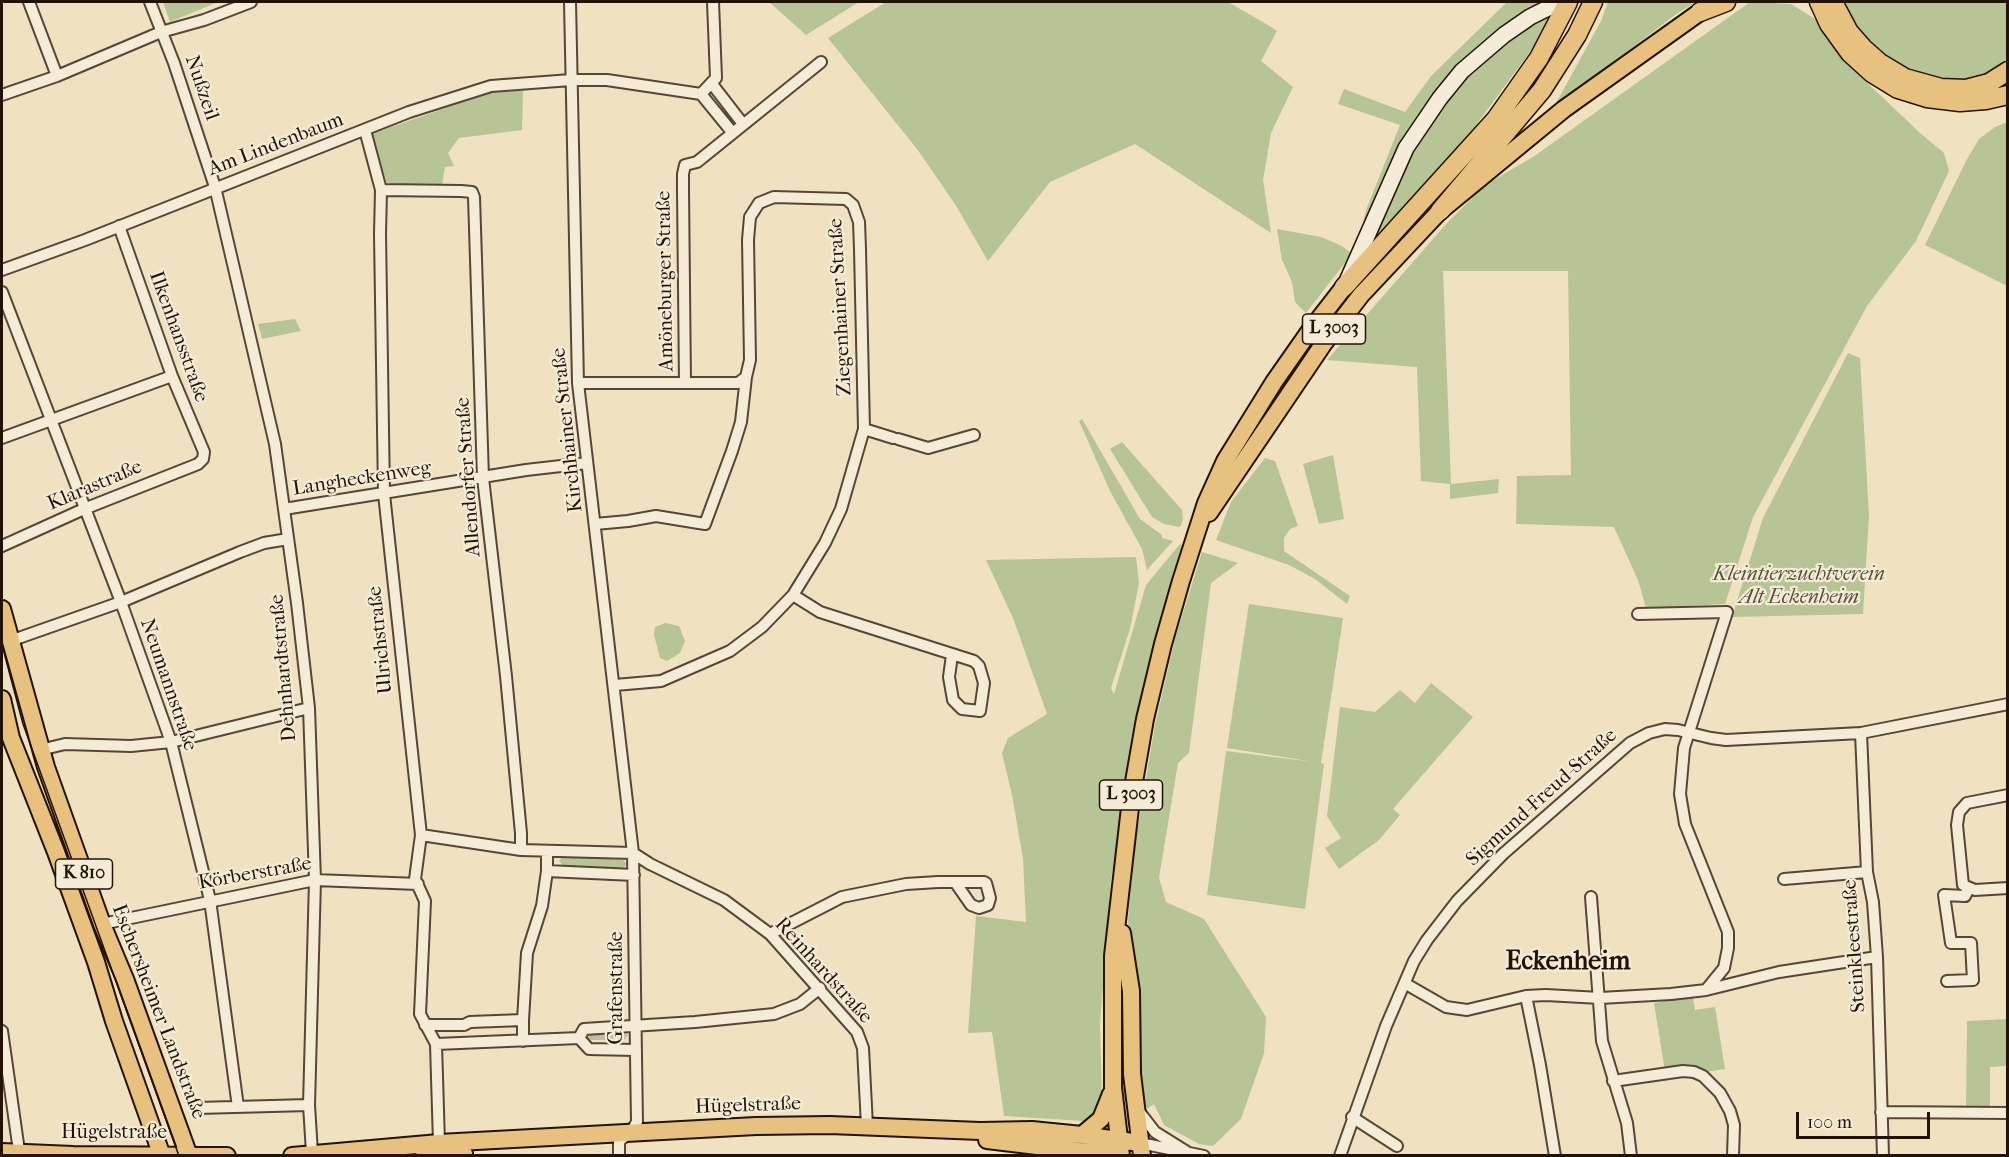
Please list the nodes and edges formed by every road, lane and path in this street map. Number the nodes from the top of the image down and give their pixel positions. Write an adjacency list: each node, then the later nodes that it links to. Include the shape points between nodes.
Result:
1 (29, 2): 17 (street)
2 (150, 2): 14 (street, Nußzeil)
3 (251, 2): 14 (street)
4 (570, 2): 18 (street, Kirchhainer Straße)
5 (713, 2): 19 (street, via 716,78)
6 (1560, 2): 31 (main road, L 3003, via 1504,35 1462,71 1406,148)
7 (1568, 2): 31 (highway, via 1551,38 1509,102)
8 (1593, 2): 28 (highway, via 1542,90)
9 (1726, 2): 12 (highway)
10 (1806, 2): 13 (highway)
11 (1819, 2): 13 (highway)
12 (1706, 7): 28 (main road, L 3003, via 1564,109)
13 (1830, 10): 16 (highway, via 1863,48 1905,78 1941,88 1966,89 1989,83); 21 (highway, via 1842,44 1872,74 1898,89 1949,102)
14 (161, 32): 17 (street); 26 (street, Nußzeil)
15 (821, 62): 23 (street)
16 (2007, 71)
17 (57, 76): 22 (street)
18 (570, 80): 20 (street, Am Lindenbaum, via 608,81); 24 (street, Am Lindenbaum, via 491,86); 35 (street, Kirchhainer Straße)
19 (712, 84): 20 (street); 23 (street)
20 (701, 94): 25 (street)
21 (2007, 95)
22 (2, 96)
23 (743, 124): 25 (street, Amöneburger Straße)
24 (365, 130): 26 (street, Am Lindenbaum); 27 (street, Ulrichstraße)
25 (732, 132): 36 (street, Amöneburger Straße, via 697,162 685,165 683,174)
26 (215, 187): 29 (street, Am Lindenbaum); 46 (street, Dehnhardtstraße, via 275,444)
27 (381, 190): 43 (street, Allendorfer Straße, via 460,191 472,192 474,197); 44 (street, Ulrichstraße)
28 (1440, 211): 48 (main road, L 3003, via 1362,295 1324,343)
29 (118, 226): 30 (street, Am Lindenbaum); 33 (street, Ilkenhansstraße)
30 (2, 270)
31 (1344, 287): 48 (main road, L 3003, via 1274,381 1235,443 1212,487)
32 (2, 292): 37 (street, Neumannstraße)
33 (172, 376): 37 (street); 41 (street, Ilkenhansstraße, via 204,452)
34 (742, 380): 36 (street); 38 (street, Ziegenhainer Straße, via 750,360 750,217 759,203 774,198 846,199 853,205 859,222); 47 (street, Ziegenhainer Straße, via 738,432 705,524 656,516)
35 (578, 383): 36 (street); 42 (street, Kirchhainer Straße)
36 (685, 383)
37 (50, 422): 40 (street); 45 (street, Neumannstraße)
38 (864, 429): 39 (street, via 928,448); 51 (street, Ziegenhainer Straße, via 841,509)
39 (974, 435)
40 (2, 438)
41 (203, 459): 45 (street, Klarastraße)
42 (587, 463): 43 (street, Langheckenweg); 47 (street, Kirchhainer Straße)
43 (483, 478): 44 (street, Langheckenweg); 69 (street, Allendorfer Straße)
44 (384, 495): 46 (street, Langheckenweg); 68 (street, Ulrichstraße)
45 (84, 509): 50 (street, Klarastraße); 52 (street, Neumannstraße)
46 (284, 509): 49 (street, Dehnhardtstraße)
47 (595, 524): 57 (street, Kirchhainer Straße)
48 (1200, 526): 83 (main road, L 3003, via 1171,614 1145,719 1124,845)
49 (288, 539): 52 (street, via 240,552); 60 (street, Dehnhardtstraße)
50 (2, 546)
51 (793, 595): 56 (street, via 820,612); 57 (street, Ziegenhainer Straße, via 762,627 730,651 662,681)
52 (121, 602): 55 (street); 64 (street, Neumannstraße)
53 (2, 609): 55 (main road, Eschersheimer Landstraße / K 810)
54 (1638, 614): 62 (street, via 1727,612)
55 (10, 641): 66 (main road, Eschersheimer Landstraße / K 810)
56 (952, 655): 56 (street, via 949,677 953,700 962,709 980,711 984,683 979,666)
57 (615, 685): 71 (street, Kirchhainer Straße)
58 (2, 699): 61 (main road, Eschersheimer Landstraße / K 810)
59 (2007, 704): 63 (street, Sigmund-Freud-Straße)
60 (309, 708): 64 (street); 76 (street, Dehnhardtstraße)
61 (5, 729): 65 (main road, Eschersheimer Landstraße / K 810)
62 (1689, 732): 63 (street, Sigmund-Freud-Straße, via 1726,740); 88 (street, Sigmund-Freud-Straße, via 1665,729 1641,736 1503,854 1457,901 1427,940); 90 (street, via 1684,748 1680,808 1725,921 1729,941 1724,968)
63 (1861, 733): 73 (street, Steinkleestraße)
64 (171, 742): 66 (street, via 131,746 64,744); 82 (street, Neumannstraße)
65 (9, 748): 125 (main road, Eschersheimer Landstraße / K 810, via 92,951)
66 (40, 750): 84 (main road, Eschersheimer Landstraße / K 810)
67 (2007, 795): 79 (street, via 1967,803 1959,812 1962,885)
68 (421, 835): 69 (street, Reinhardstraße); 78 (street, Ulrichstraße)
69 (521, 850): 70 (street, Reinhardstraße)
70 (547, 851): 71 (street, Reinhardstraße); 72 (street)
71 (633, 853): 74 (street, Grafenstraße); 85 (street, Reinhardstraße, via 724,900)
72 (547, 871): 74 (street); 93 (street, via 542,906 527,953)
73 (1868, 872): 75 (street); 86 (street, Steinkleestraße)
74 (634, 876): 95 (street, Grafenstraße)
75 (1784, 879)
76 (315, 880): 78 (street, Körberstraße); 82 (street, Körberstraße); 104 (street, Dehnhardtstraße)
77 (955, 882): 85 (street, via 906,884 842,897)
78 (418, 884): 94 (street, Ulrichstraße, via 425,901 420,1014)
79 (1969, 888): 80 (street); 87 (street, via 1965,896 1944,895 1951,943 1971,943 1973,980)
80 (2007, 888)
81 (1591, 897): 92 (street)
82 (210, 900): 84 (street, Körberstraße); 106 (street, Neumannstraße)
83 (1119, 912): 103 (main road, L 3003, via 1113,956); 105 (main road, L 3003, via 1131,992)
84 (102, 924): 112 (main road, Eschersheimer Landstraße / K 810)
85 (770, 934): 89 (street, Reinhardstraße)
86 (1877, 957): 90 (street, via 1779,972); 108 (street, Steinkleestraße)
87 (1947, 981)
88 (1406, 984): 91 (street, via 1446,1007 1467,1010); 110 (street, Sigmund-Freud-Straße)
89 (820, 988): 95 (street, via 800,1005 774,1014); 111 (street, Reinhardstraße, via 857,1032 863,1045)
90 (1706, 990): 92 (street)
91 (1526, 996): 92 (street); 131 (street)
92 (1600, 998): 102 (street, via 1602,1041)
93 (523, 1020): 94 (street); 98 (street)
94 (425, 1025): 99 (street, Ulrichstraße)
95 (636, 1026): 97 (street, via 584,1029); 101 (street, Grafenstraße)
96 (2, 1031): 100 (street)
97 (579, 1038): 98 (street); 101 (street, via 589,1049)
98 (523, 1041): 99 (street)
99 (436, 1044): 115 (street, Ulrichstraße)
100 (3, 1050): 124 (street)
101 (635, 1050): 114 (street, Grafenstraße)
102 (1613, 1081): 132 (street, via 1627,1122); 133 (street, via 1683,1071 1703,1076 1731,1111)
103 (1113, 1087): 117 (main road, via 1101,1119); 119 (main road, L 3003)
104 (309, 1105): 106 (street); 123 (street, Dehnhardtstraße)
105 (1134, 1105): 118 (main road, L 3003); 122 (street, via 1155,1132)
106 (238, 1107): 107 (street)
107 (197, 1108)
108 (1881, 1112): 109 (street); 134 (street, Steinkleestraße)
109 (2007, 1113)
110 (1352, 1117): 116 (street); 130 (street, Sigmund-Freud-Straße)
111 (867, 1126): 113 (main road); 114 (main road, Hügelstraße, via 756,1126); 117 (main road, Hügelstraße, via 1032,1130)
112 (181, 1134): 125 (main road); 126 (main road, Eschersheimer Landstraße / K 810)
113 (838, 1136): 114 (main road, Hügelstraße); 117 (main road, Hügelstraße, via 934,1137)
114 (632, 1137): 115 (main road, Hügelstraße); 121 (main road, Hügelstraße)
115 (438, 1143): 121 (main road, Hügelstraße)
116 (1397, 1146)
117 (1081, 1147): 119 (main road, Hügelstraße)
118 (1141, 1149): 119 (main road, Hügelstraße); 122 (street, Hügelstraße)
119 (1120, 1150)
120 (2, 1152): 124 (main road, Hügelstraße)
121 (417, 1152): 123 (main road, Hügelstraße)
122 (1187, 1152): 129 (street, Hügelstraße)
123 (312, 1153): 128 (main road, Hügelstraße)
124 (29, 1154): 125 (main road, Hügelstraße)
125 (165, 1155): 126 (main road, Hügelstraße)
126 (189, 1155): 127 (main road, Hügelstraße)
127 (227, 1155)
128 (292, 1155)
129 (1204, 1155)
130 (1340, 1155)
131 (1554, 1155)
132 (1631, 1155)
133 (1733, 1155)
134 (1883, 1155)

